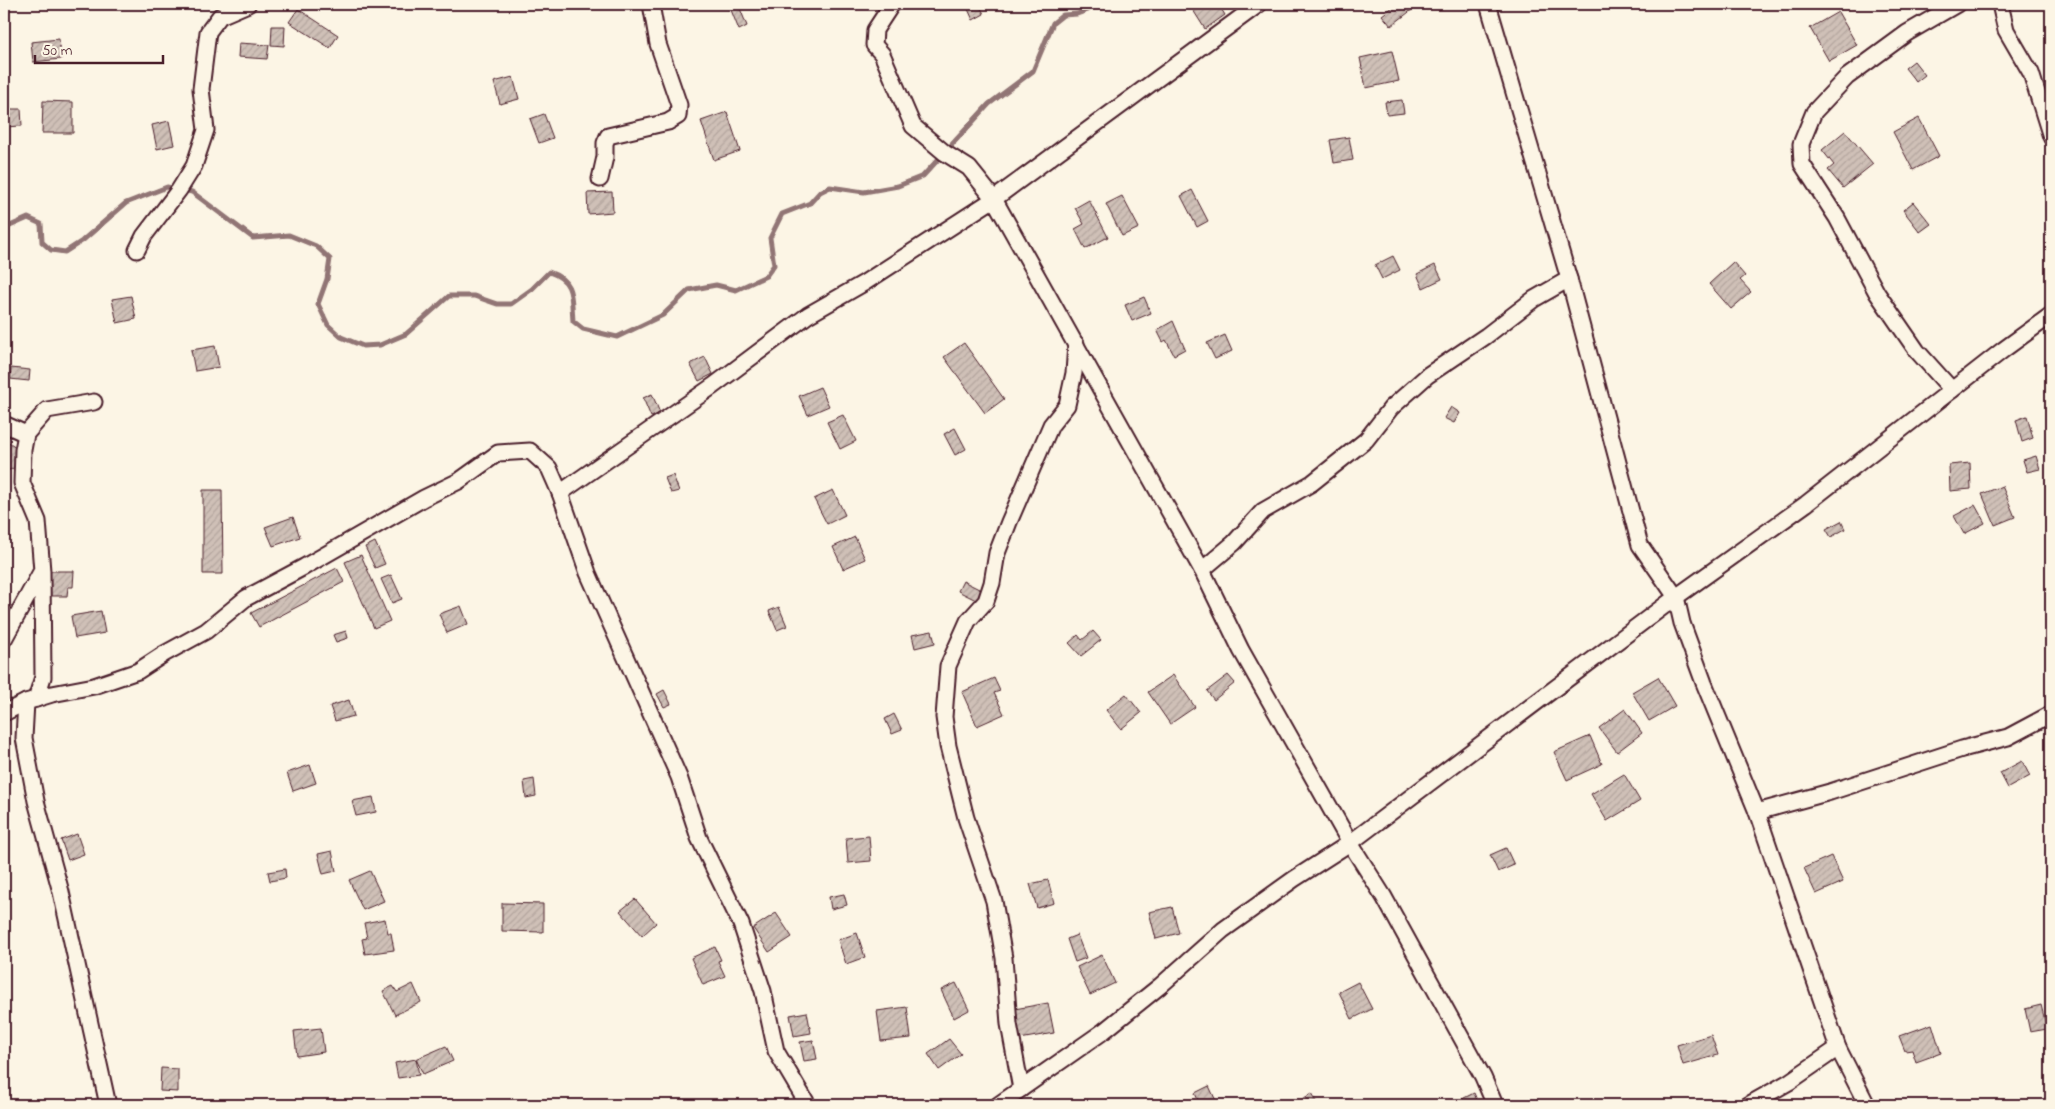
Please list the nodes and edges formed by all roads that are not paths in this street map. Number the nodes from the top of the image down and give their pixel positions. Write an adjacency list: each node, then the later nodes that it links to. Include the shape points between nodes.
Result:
1 (248, 4): 11 (street, via 220,16 208,32 201,89 206,130 194,166)
2 (651, 4): 9 (street, via 658,44 679,105 678,116 668,122 608,136)
3 (892, 4): 10 (street, via 875,30 874,45 882,54 913,126 969,168)
4 (1260, 4): 10 (street)
5 (1488, 4): 12 (street)
6 (1957, 4): 15 (street, via 1907,33 1847,77 1814,112 1801,144 1802,164 1837,218 1877,293 1917,351)
7 (2000, 4): 8 (street, via 2006,30 2032,74)
8 (2051, 138)
9 (600, 179)
10 (994, 199): 14 (street); 19 (street, via 808,315 714,386)
11 (137, 250)
12 (1569, 279): 20 (street, via 1534,298 1486,336 1428,375 1391,408 1366,440 1312,484 1263,511 1234,543); 22 (street, via 1640,545)
13 (2051, 315): 15 (street)
14 (1076, 344): 20 (street); 30 (street, via 1067,405 1051,425 1009,522 997,553 986,601 968,620 948,666 944,717 966,818 994,901 1004,958 1009,1024)
15 (1952, 390): 22 (street, via 1806,504)
16 (94, 402): 18 (street, via 47,410)
17 (4, 424): 18 (street)
18 (26, 434): 21 (street, via 22,483 38,521)
19 (560, 493): 24 (street, via 549,468 530,451 498,453 459,481 246,598 206,631 138,671 94,686); 32 (street, via 588,573 679,777 698,838 741,924 763,991 776,1051)
20 (1202, 570): 28 (street, via 1241,650)
21 (42, 571): 23 (street); 24 (street, via 43,677)
22 (1676, 597): 27 (street, via 1704,683); 28 (street)
23 (4, 639)
24 (31, 701): 25 (street); 31 (street, via 24,738 36,801)
25 (4, 713)
26 (2051, 714): 27 (street, via 2008,737)
27 (1756, 812): 29 (street)
28 (1350, 843): 30 (street, via 1223,930 1104,1031); 34 (street, via 1384,896 1483,1077)
29 (1838, 1048): 35 (street, via 1789,1082); 36 (street)
30 (1021, 1089): 33 (street)
31 (108, 1105)
32 (808, 1105)
33 (998, 1105)
34 (1495, 1105)
35 (1748, 1105)
36 (1867, 1105)

